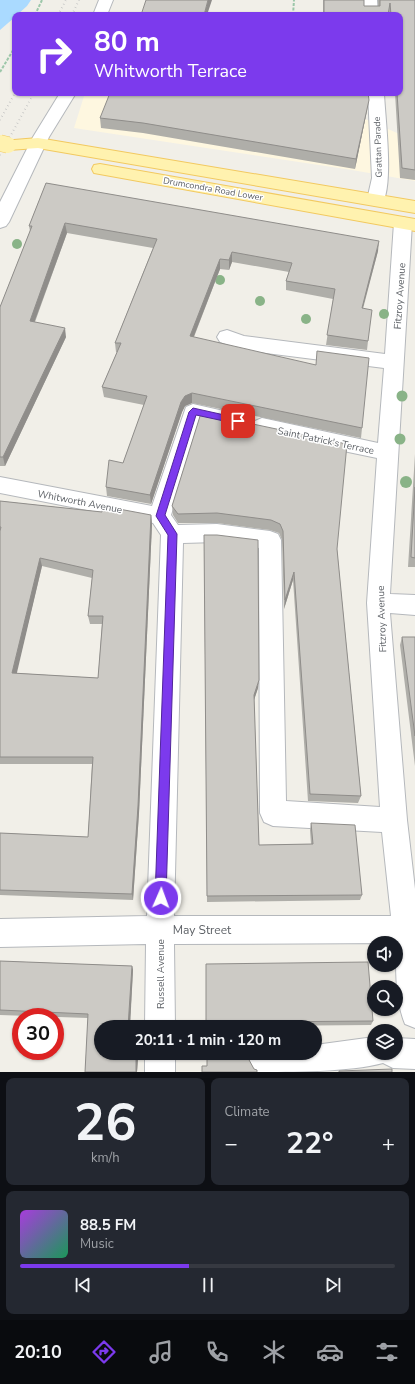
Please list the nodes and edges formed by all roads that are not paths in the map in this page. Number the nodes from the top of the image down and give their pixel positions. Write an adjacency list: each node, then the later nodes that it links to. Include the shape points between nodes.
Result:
1 (106, 0): 3 (street)
2 (370, 0): 4 (street)
3 (101, 12)
4 (371, 12)
5 (66, 96): 8 (street)
6 (376, 96): 9 (street, Grattan Parade, via 380,178)
7 (7, 144): 8 (main road, Drumcondra Road Lower)
8 (35, 149): 9 (main road, Drumcondra Road Lower); 10 (main road, Drumcondra Road Lower); 11 (street)
9 (376, 200): 10 (main road, Drumcondra Road Lower)
10 (411, 219): 13 (street, Fitzroy Avenue)
11 (0, 222)
12 (227, 337): 13 (street, via 242,343)
13 (395, 362): 15 (street, Fitzroy Avenue)
14 (193, 412): 15 (street, Saint Patrick's Terrace); 17 (street, Russell Avenue)
15 (389, 453): 18 (street, Fitzroy Avenue)
16 (0, 486): 17 (street, Whitworth Avenue)
17 (166, 525): 20 (street, Whitworth Avenue, via 270,540 273,813); 21 (street, Russell Avenue)
18 (378, 603): 19 (street); 20 (street, Fitzroy Avenue)
19 (415, 605)
20 (394, 820): 22 (street, Fitzroy Avenue)
21 (160, 930): 22 (street, May Street); 23 (street, May Street); 25 (street, Russell Avenue)
22 (405, 930): 24 (street, Fitzroy Avenue)
23 (0, 933)
24 (415, 1014)
25 (160, 1020)
26 (367, 1053): 30 (street)
27 (403, 1053): 28 (street)
28 (415, 1054)
29 (160, 1060): 31 (street)
30 (274, 1066)
31 (160, 1072)

